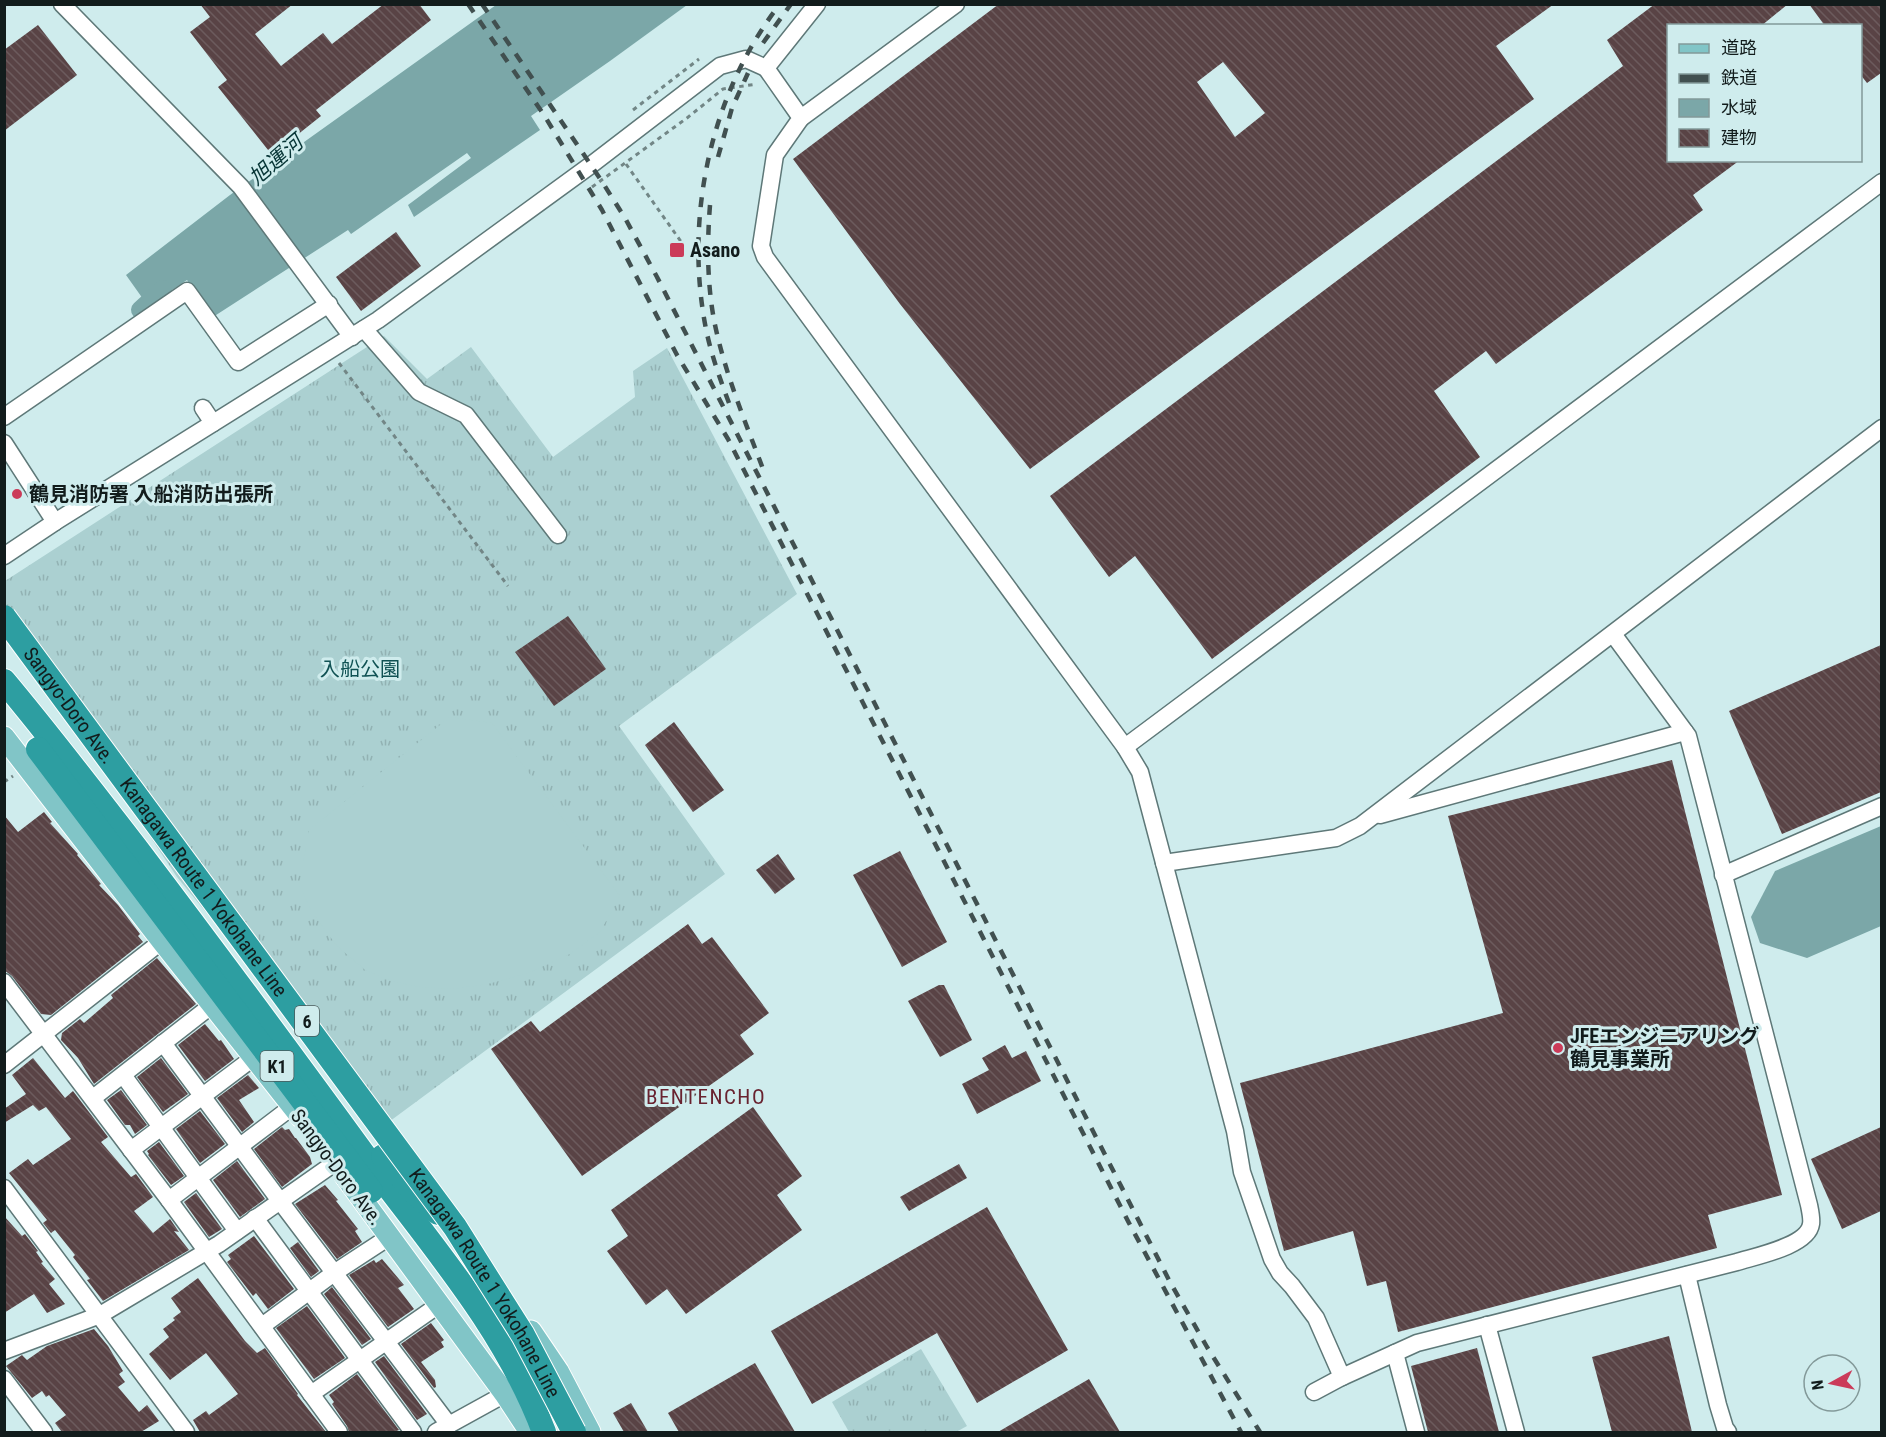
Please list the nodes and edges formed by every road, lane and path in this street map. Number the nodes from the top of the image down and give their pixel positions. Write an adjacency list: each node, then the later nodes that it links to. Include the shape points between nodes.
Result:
1 (62, 4): 9 (street, via 241,187)
2 (817, 4): 4 (street)
3 (956, 4): 5 (street)
4 (766, 68): 5 (street); 10 (street, via 746,59 720,66 591,165)
5 (801, 118): 27 (street, via 775,155 761,246 765,257)
6 (626, 163): 8 (path)
7 (1881, 182): 27 (street)
8 (682, 243)
9 (329, 304): 10 (street); 13 (street, via 238,362 187,291)
10 (358, 333): 14 (street); 18 (street, via 419,392 466,415)
11 (338, 361): 20 (path)
12 (202, 408): 14 (street)
13 (4, 417)
14 (213, 423): 17 (street)
15 (1881, 428): 22 (street)
16 (4, 443): 17 (street)
17 (55, 522): 19 (street)
18 (558, 535)
19 (4, 556)
20 (508, 586)
21 (4, 620): 34 (highway, bridge, via 82,745); 54 (main road, Sangyo-Doro Ave. / 6); 80 (highway, Kanagawa Route 1 Yokohane Line / K1, bridge, via 455,1227 523,1335)
22 (1613, 634): 25 (street); 29 (street)
23 (4, 681): 34 (highway)
24 (4, 704): 79 (highway, Kanagawa Route 1 Yokohane Line / K1, via 458,1306)
25 (1685, 732): 29 (street); 31 (street)
26 (4, 737): 32 (main road, Sangyo-Doro Ave.)
27 (1125, 747): 30 (street, via 1140,772)
28 (1881, 806): 31 (street)
29 (1370, 818): 30 (street, via 1336,838)
30 (1164, 863): 68 (street, via 1235,1131 1242,1172 1257,1217 1272,1259 1316,1318)
31 (1723, 875): 58 (street, via 1812,1224 1803,1238 1779,1250)
32 (162, 941): 35 (main road, Sangyo-Doro Ave.); 36 (street)
33 (4, 982): 36 (street)
34 (252, 989): 54 (highway, via 395,1171); 79 (highway, via 393,1195 498,1339 534,1405)
35 (212, 1005): 37 (street); 38 (main road, Sangyo-Doro Ave.)
36 (45, 1033): 39 (street); 42 (street)
37 (163, 1042): 40 (street); 41 (street)
38 (253, 1058): 41 (street); 43 (main road, Sangyo-Doro Ave.)
39 (4, 1065)
40 (123, 1075): 42 (street); 44 (street)
41 (203, 1095): 44 (street); 45 (street)
42 (93, 1098): 46 (street)
43 (293, 1106): 45 (street); 47 (main road, Sangyo-Doro Ave.)
44 (161, 1127): 46 (street); 48 (street)
45 (240, 1145): 48 (street); 51 (street)
46 (131, 1150): 50 (street)
47 (336, 1162): 51 (street); 55 (main road, Sangyo-Doro Ave.)
48 (198, 1177): 50 (street); 53 (street)
49 (4, 1188): 61 (street)
50 (169, 1200): 56 (street)
51 (280, 1201): 52 (street); 57 (street)
52 (255, 1218): 53 (street); 59 (street)
53 (237, 1231): 56 (street)
54 (466, 1236): 81 (main road, Sangyo-Doro Ave. / 6, via 558,1371)
55 (389, 1237): 57 (street); 60 (main road, Sangyo-Doro Ave.)
56 (206, 1253): 61 (street); 62 (street)
57 (334, 1273): 59 (street); 64 (street)
58 (1688, 1275): 63 (street); 84 (street, via 1718,1405)
59 (309, 1291): 62 (street); 67 (street)
60 (440, 1304): 64 (street); 72 (main road, Sangyo-Doro Ave.)
61 (100, 1315): 65 (street); 75 (street)
62 (261, 1326): 71 (street)
63 (1487, 1326): 66 (street, via 1417,1343); 83 (street)
64 (385, 1341): 67 (street); 73 (street)
65 (4, 1351)
66 (1395, 1353): 68 (street); 82 (street)
67 (359, 1359): 71 (street); 77 (street)
68 (1342, 1377): 70 (street)
69 (4, 1380): 74 (street)
70 (1314, 1392)
71 (311, 1394): 76 (street)
72 (505, 1394): 73 (street); 78 (main road, Sangyo-Doro Ave.)
73 (442, 1429)
74 (44, 1432)
75 (186, 1432)
76 (339, 1432)
77 (413, 1432)
78 (530, 1432)
79 (543, 1432)
80 (574, 1432)
81 (590, 1432)
82 (1416, 1432)
83 (1516, 1432)
84 (1728, 1432)

